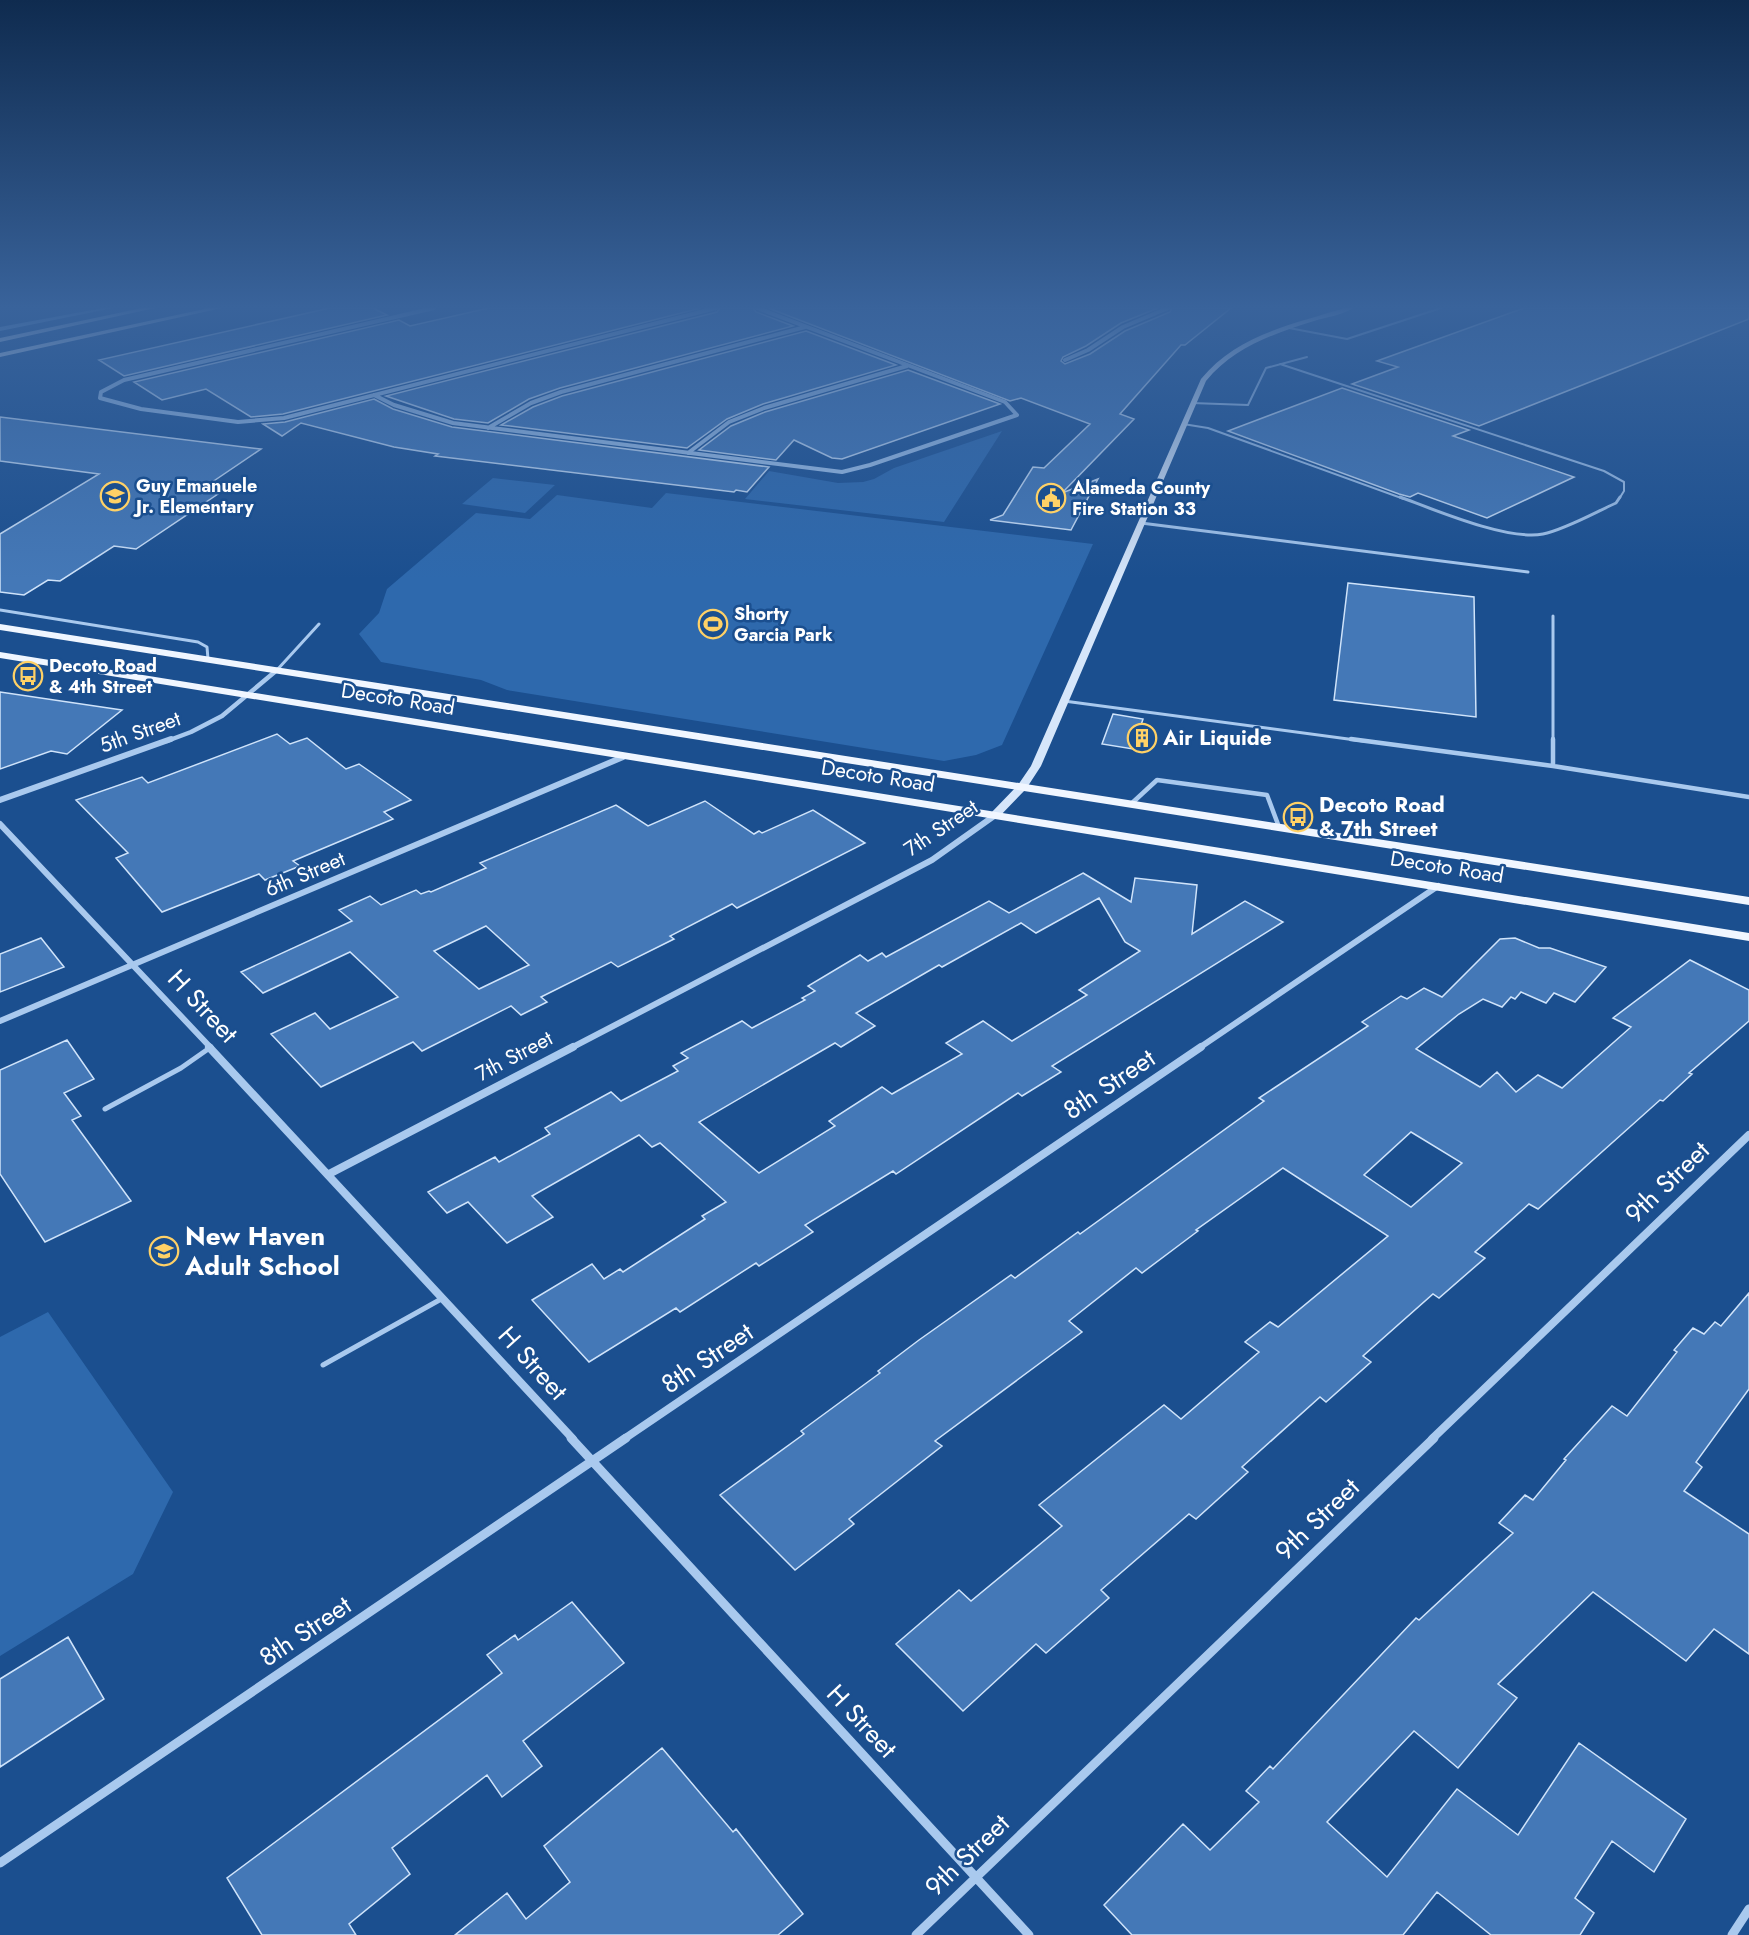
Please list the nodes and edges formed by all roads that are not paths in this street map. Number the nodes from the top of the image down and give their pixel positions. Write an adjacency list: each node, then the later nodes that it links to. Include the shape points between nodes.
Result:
1 (101, 398): 2 (street, via 141,409 238,422 284,418)
2 (361, 398)
3 (381, 398): 12 (street, via 423,416)
4 (545, 398): 12 (street)
5 (796, 398): 13 (street, via 729,422)
6 (995, 398): 13 (street, via 1017,415 842,472)
7 (1194, 398): 10 (street, 7th Street)
8 (1251, 398): 10 (lane, via 1248,405)
9 (1384, 398): 11 (lane, via 1604,471 1624,482 1624,491 1616,503 1571,525 1544,534 1524,535 1470,523 1208,428)
10 (1192, 403): 11 (street, 7th Street)
11 (1183, 424): 14 (street, 7th Street)
12 (488, 428): 13 (street)
13 (687, 453)
14 (1142, 523): 15 (lane); 24 (street, 7th Street)
15 (1528, 572)
16 (0, 610): 21 (lane, via 198,642 207,647)
17 (1553, 616): 26 (lane)
18 (319, 624): 22 (lane)
19 (0, 627): 21 (main road, Decoto Road)
20 (0, 655): 23 (main road, Decoto Road)
21 (208, 659): 22 (main road, Decoto Road)
22 (277, 670): 23 (street, 5th Street); 27 (main road, Decoto Road)
23 (247, 695): 25 (main road, Decoto Road); 29 (street, 5th Street, via 222,716 191,732)
24 (1064, 701): 26 (lane); 27 (street, 7th Street, via 1036,766)
25 (622, 757): 31 (main road, Decoto Road); 37 (street, 6th Street)
26 (1553, 766): 28 (lane)
27 (1022, 787): 30 (main road, Decoto Road); 31 (street, 7th Street)
28 (1749, 797)
29 (0, 800)
30 (1131, 804): 33 (main road, Decoto Road); 33 (lane, via 1157,780 1267,795)
31 (994, 816): 34 (main road, Decoto Road); 42 (street, 7th Street, via 932,860)
32 (0, 824): 37 (street, H Street)
33 (1279, 827): 35 (main road, Decoto Road)
34 (1438, 886): 36 (main road, Decoto Road); 45 (street, 8th Street)
35 (1749, 901)
36 (1749, 936)
37 (133, 964): 38 (street, 6th Street); 39 (street, H Street)
38 (0, 1021)
39 (211, 1047): 40 (lane); 42 (street, H Street)
40 (105, 1109)
41 (1749, 1135): 47 (street, 9th Street)
42 (330, 1174): 43 (street, H Street)
43 (443, 1298): 44 (lane); 45 (street, H Street)
44 (323, 1365)
45 (592, 1461): 46 (street, 8th Street); 47 (street, H Street)
46 (0, 1863)
47 (976, 1877): 49 (street, 9th Street); 50 (street, H Street)
48 (1749, 1909): 51 (street)
49 (916, 1935)
50 (1029, 1935)
51 (1732, 1935)

